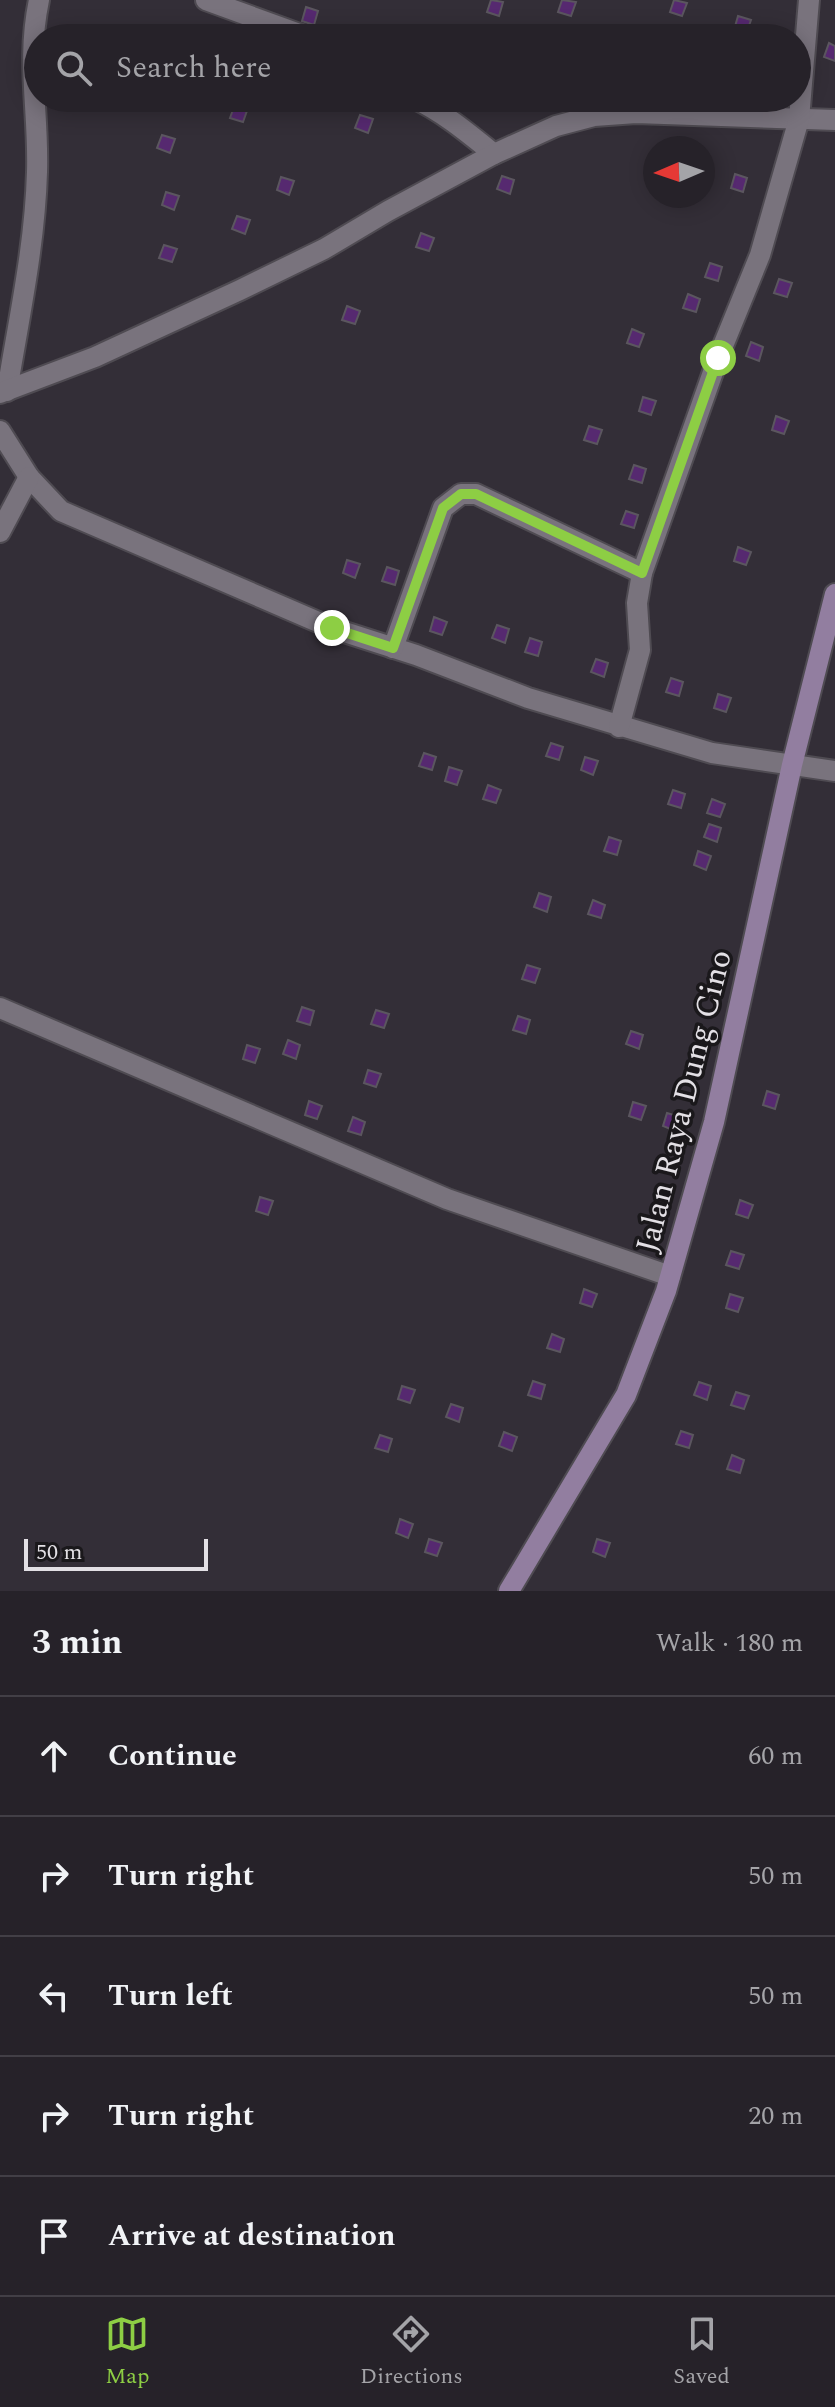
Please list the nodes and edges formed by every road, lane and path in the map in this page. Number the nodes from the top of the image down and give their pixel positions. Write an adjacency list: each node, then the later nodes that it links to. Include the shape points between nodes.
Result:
1 (39, 0): 4 (street)
2 (206, 0): 5 (street)
3 (809, 0): 6 (street)
4 (36, 24)
5 (272, 24)
6 (807, 24)
7 (34, 112): 13 (street, via 33,228)
8 (438, 112): 12 (street)
9 (800, 112): 10 (street)
10 (799, 119): 11 (street); 12 (street, via 594,116 556,126); 17 (street, via 760,255)
11 (835, 120)
12 (494, 154): 13 (street, via 240,290)
13 (4, 392)
14 (0, 431): 15 (street)
15 (29, 477): 16 (street); 19 (street, via 61,511 332,628)
16 (0, 532)
17 (642, 573): 19 (street, via 476,494 461,494 443,508); 20 (street, via 637,603 640,650)
18 (835, 594): 21 (street, Jalan Raya Dung Cino)
19 (393, 648): 20 (street)
20 (619, 727): 21 (street, via 712,753)
21 (792, 765): 22 (street); 24 (street, Jalan Raya Dung Cino, via 714,1122)
22 (835, 771)
23 (0, 1008): 24 (street, via 447,1199)
24 (670, 1276): 25 (street, Jalan Raya Dung Cino, via 626,1395)
25 (509, 1591)

